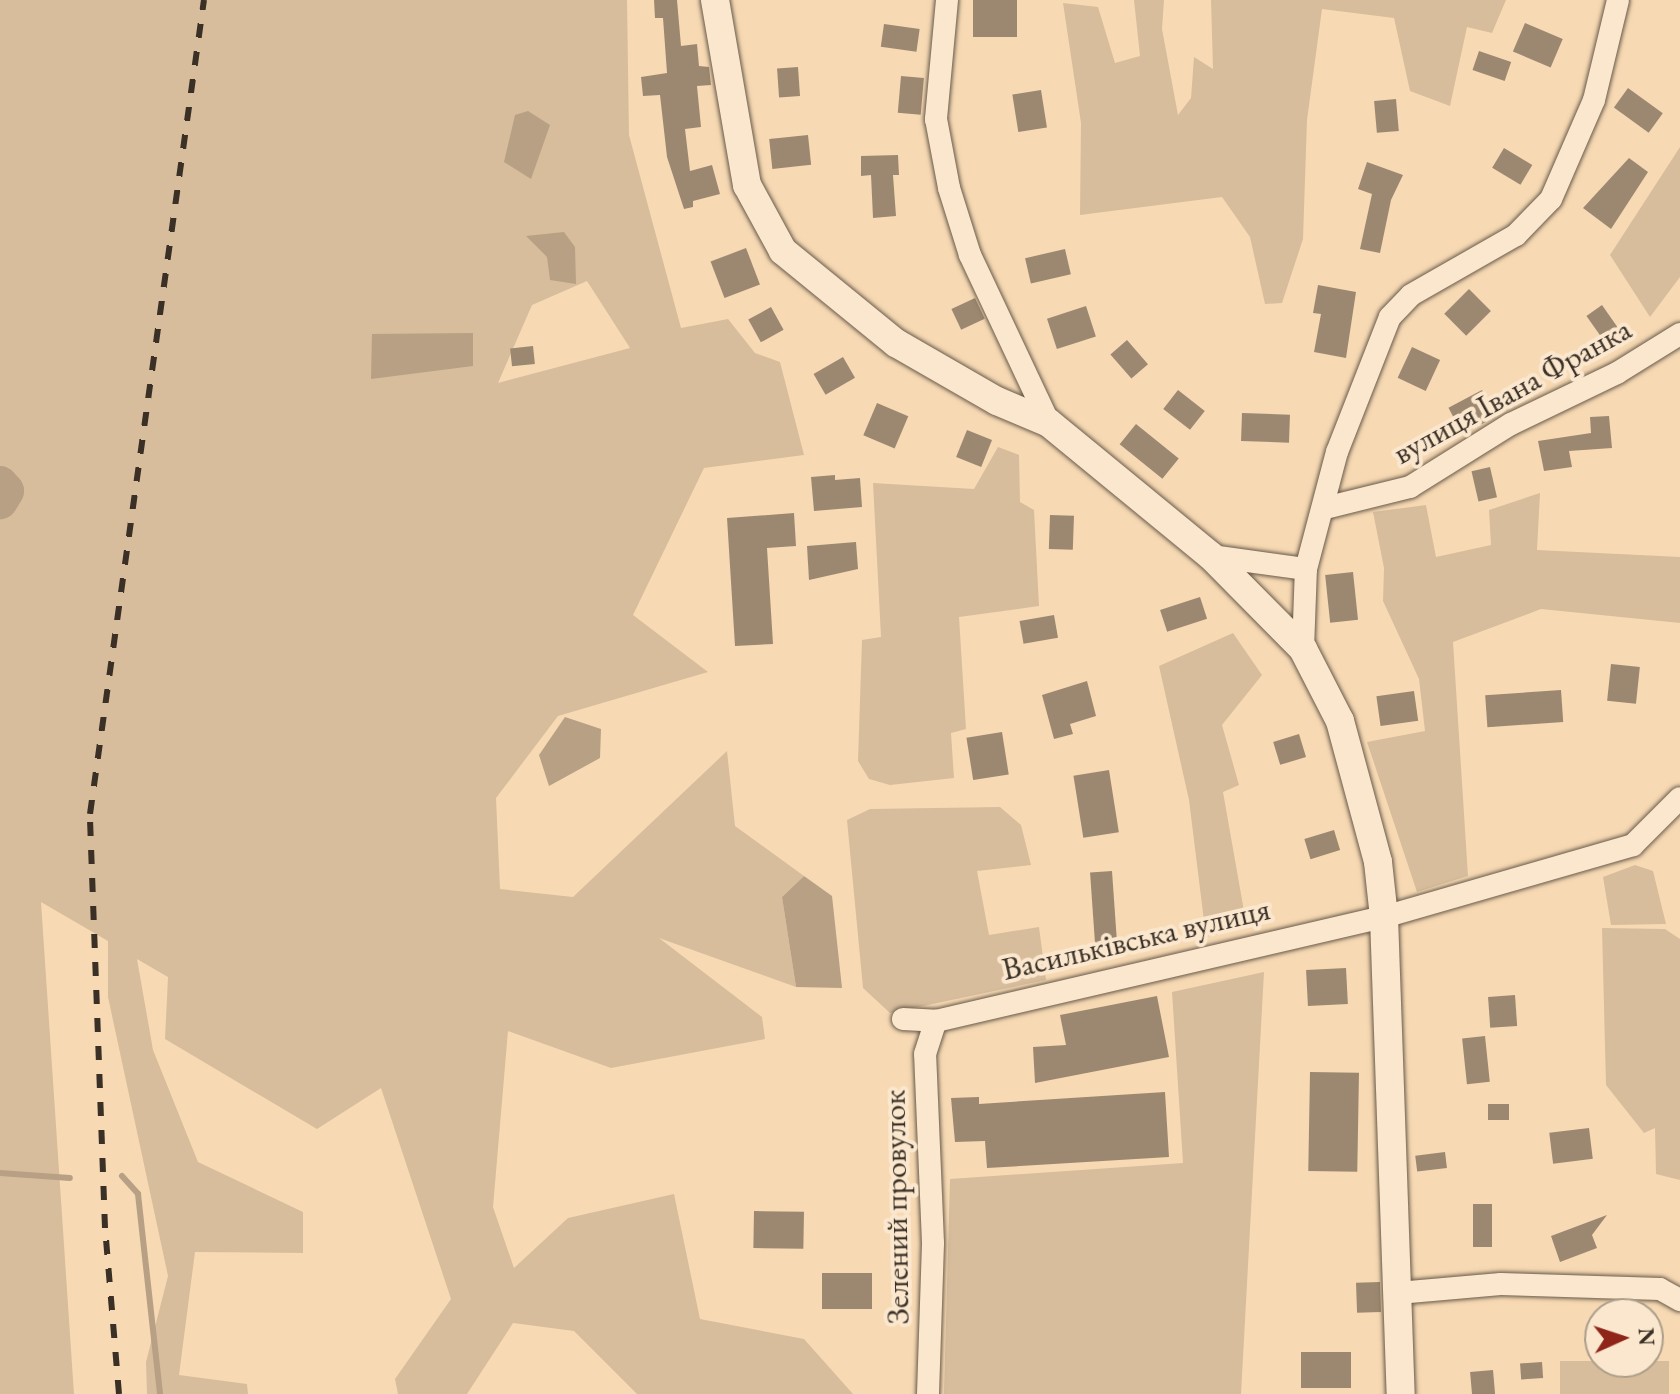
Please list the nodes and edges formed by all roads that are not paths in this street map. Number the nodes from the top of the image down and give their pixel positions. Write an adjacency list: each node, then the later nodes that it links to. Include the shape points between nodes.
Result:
1 (715, 0): 5 (street, via 747,185 783,251 896,343 997,401)
2 (947, 0): 5 (street, via 936,119 949,188 970,255)
3 (1618, 0): 6 (street, вулиця Івана Франка, via 1594,100 1551,199 1516,235 1421,288 1390,317 1337,452)
4 (1680, 334): 6 (street, вулиця Івана Франка, via 1617,373 1511,424 1410,487)
5 (1049, 423): 7 (street)
6 (1325, 508): 8 (street, вулиця Івана Франка)
7 (1211, 556): 8 (street); 9 (street)
8 (1306, 569): 9 (street, вулиця Івана Франка)
9 (1303, 649): 11 (street, via 1340,721 1361,786)
10 (1680, 798): 11 (street, Васильківська вулиця, via 1633,845)
11 (1384, 917): 13 (street, Васильківська вулиця); 14 (street)
12 (903, 1019): 13 (street, Васильківська вулиця)
13 (936, 1021): 16 (street, Зелений провулок, via 925,1054 933,1243)
14 (1398, 1293): 15 (street, via 1501,1284 1660,1289); 17 (street)
15 (1680, 1300)
16 (928, 1394)
17 (1401, 1394)

